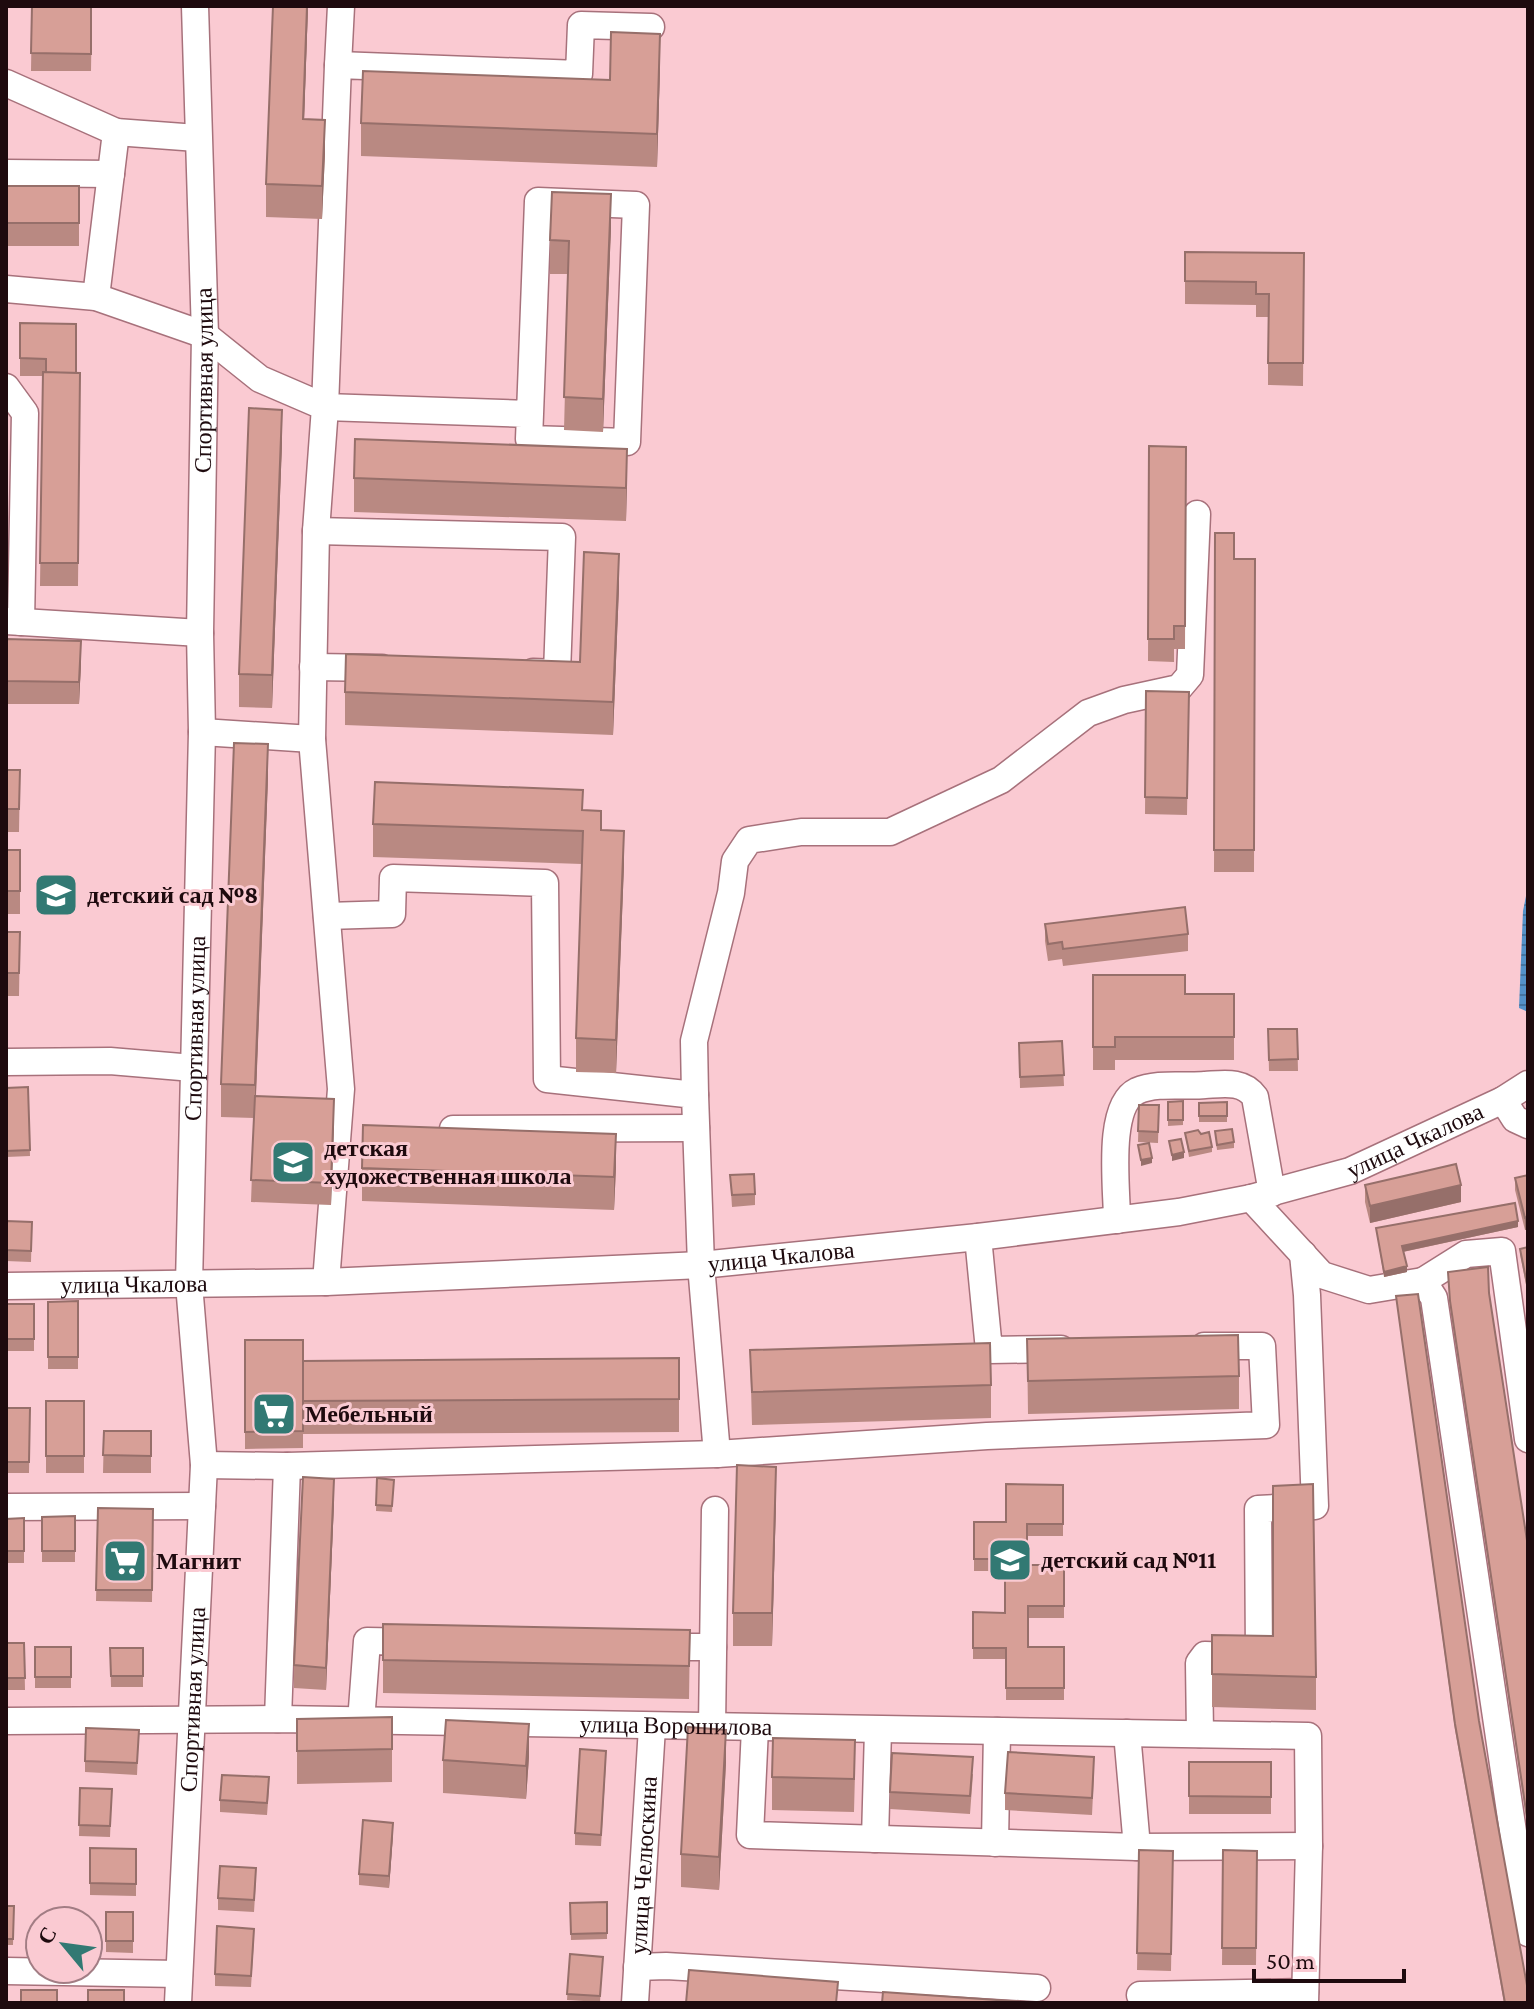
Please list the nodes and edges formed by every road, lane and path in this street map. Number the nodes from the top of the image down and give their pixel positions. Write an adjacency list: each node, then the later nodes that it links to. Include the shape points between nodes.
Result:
1 (195, 6): 7 (street, Спортивная улица)
2 (341, 6): 4 (street)
3 (651, 27): 4 (street, via 581,25 579,74)
4 (338, 65): 14 (street)
5 (6, 83): 6 (street)
6 (116, 132): 7 (street); 9 (street)
7 (197, 138): 12 (street, Спортивная улица)
8 (6, 173): 9 (street)
9 (111, 174): 11 (street)
10 (6, 289): 11 (street)
11 (96, 297): 12 (street)
12 (205, 335): 14 (street, via 260,379); 19 (street, Спортивная улица)
13 (6, 387): 18 (street, via 25,413)
14 (325, 407): 15 (street); 17 (street)
15 (530, 414): 15 (street, via 529,439 627,442 636,205 538,201)
16 (1197, 514): 29 (street, via 1190,675 1179,688 1088,713 1001,780 890,832 801,832 749,840 735,861 694,1041)
17 (316, 531): 20 (street); 22 (street, via 562,537 557,673)
18 (14, 621): 19 (street)
19 (200, 633): 23 (street, Спортивная улица)
20 (313, 667): 21 (street); 24 (street)
21 (405, 669)
22 (511, 672)
23 (202, 732): 24 (street); 27 (street, Спортивная улица)
24 (312, 739): 25 (street)
25 (327, 916): 29 (street, via 392,914 393,878 545,883 547,1079); 33 (street, via 341,1089)
26 (6, 1062): 27 (street, via 110,1061)
27 (193, 1068): 43 (street, Спортивная улица)
28 (1528, 1084): 30 (street, улица Чкалова)
29 (695, 1095): 32 (street)
30 (1503, 1100): 31 (street, via 1515,1119); 36 (street, улица Чкалова, via 1350,1171)
31 (1528, 1125)
32 (696, 1128): 35 (street); 40 (street)
33 (338, 1130): 34 (street); 42 (street)
34 (369, 1130)
35 (432, 1130)
36 (1261, 1196): 37 (street, улица Чкалова); 37 (street, via 1255,1097 1250,1090 1227,1083 1150,1087 1134,1092 1117,1124); 39 (street)
37 (1117, 1220): 38 (street, улица Чкалова)
38 (978, 1237): 40 (street, улица Чкалова); 46 (street, via 989,1350)
39 (1303, 1254): 41 (street, via 1322,1275 1369,1290); 67 (street, via 1315,1506 1258,1509 1259,1657 1205,1655 1199,1663)
40 (701, 1265): 42 (street, улица Чкалова); 48 (street)
41 (1423, 1281): 47 (street, via 1466,1254 1502,1251); 72 (street, via 1434,1298)
42 (326, 1282): 43 (street, улица Чкалова)
43 (189, 1284): 44 (street, улица Чкалова); 49 (street, Спортивная улица)
44 (6, 1286)
45 (1186, 1347): 48 (street, via 1262,1346 1266,1425)
46 (1080, 1348)
47 (1528, 1439)
48 (717, 1454): 50 (street)
49 (204, 1465): 50 (street); 51 (street, Спортивная улица)
50 (287, 1466): 58 (street)
51 (202, 1506): 52 (street); 57 (street, Спортивная улица)
52 (6, 1507)
53 (715, 1510): 56 (street)
54 (445, 1643): 60 (street, via 367,1641)
55 (634, 1647): 56 (street)
56 (713, 1647): 62 (street)
57 (192, 1719): 58 (street, улица Ворошилова); 59 (street, улица Ворошилова); 75 (street, Спортивная улица)
58 (278, 1719): 60 (street, улица Ворошилова)
59 (6, 1721)
60 (361, 1722): 61 (street, улица Ворошилова)
61 (652, 1727): 62 (street, улица Ворошилова); 73 (street, улица Челюскина)
62 (712, 1727): 63 (street, улица Ворошилова)
63 (755, 1728): 64 (street, улица Ворошилова); 68 (street, via 750,1835)
64 (878, 1730): 65 (street, улица Ворошилова); 68 (street)
65 (997, 1731): 66 (street, улица Ворошилова); 69 (street)
66 (1127, 1733): 67 (street, улица Ворошилова); 71 (street)
67 (1200, 1734): 70 (street, улица Ворошилова, via 1308,1736)
68 (875, 1839): 69 (street)
69 (995, 1843): 71 (street)
70 (1309, 1846): 71 (street); 78 (street)
71 (1137, 1847)
72 (1528, 1933)
73 (637, 1967): 76 (street); 81 (street, улица Челюскина)
74 (6, 1971): 75 (street)
75 (179, 1974): 80 (street, Спортивная улица)
76 (1037, 1988)
77 (1140, 1995): 79 (street)
78 (1305, 1997): 79 (street)
79 (1225, 1998)
80 (178, 2003)
81 (635, 2003)

